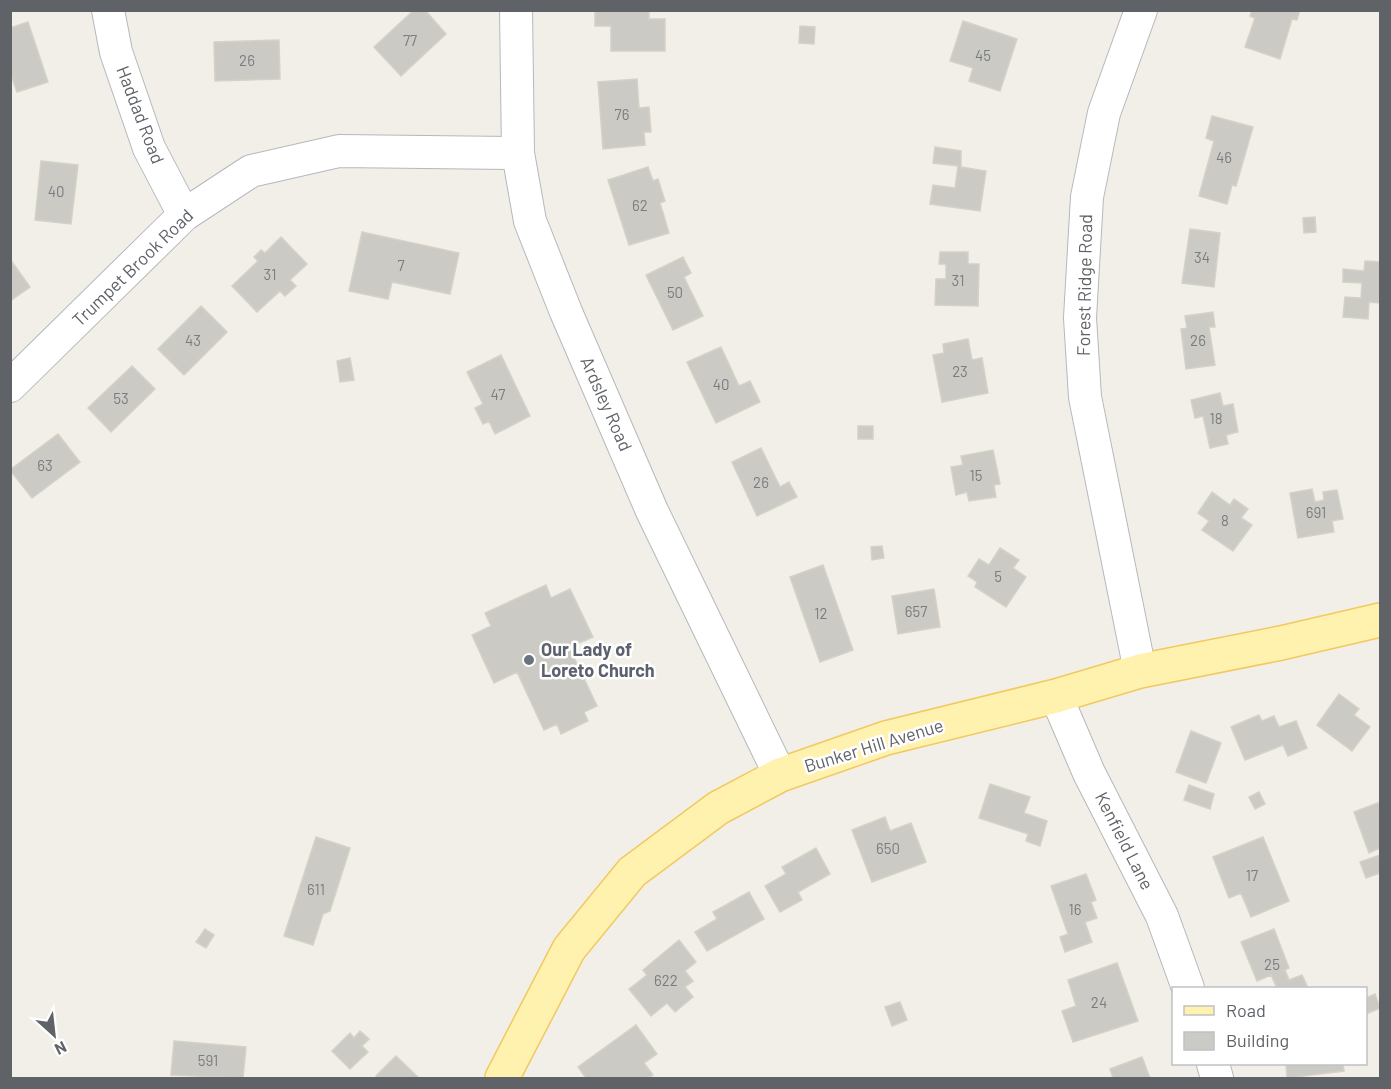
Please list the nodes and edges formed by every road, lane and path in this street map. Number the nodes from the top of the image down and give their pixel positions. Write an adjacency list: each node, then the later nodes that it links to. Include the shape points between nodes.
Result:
1 (108, 10): 5 (street, Haddad Road, via 116,52 149,148)
2 (516, 10): 4 (street, Ardsley Road)
3 (1141, 10): 8 (street, Forest Ridge Road, via 1104,113 1087,197 1080,318 1085,398)
4 (518, 153): 5 (street, Trumpet Brook Road, via 339,152 251,171); 10 (street, Ardsley Road, via 530,221 566,312 652,511)
5 (184, 215): 6 (street, Trumpet Brook Road)
6 (10, 386)
7 (1380, 620): 8 (main road, Bunker Hill Avenue)
8 (1140, 670): 9 (main road, Bunker Hill Avenue)
9 (1056, 696): 10 (main road, Bunker Hill Avenue, via 886,738); 11 (street, Kenfield Lane, via 1089,773 1162,916)
10 (780, 775): 12 (main road, Bunker Hill Avenue, via 718,808 632,873 569,949)
11 (1188, 987)
12 (502, 1078)

